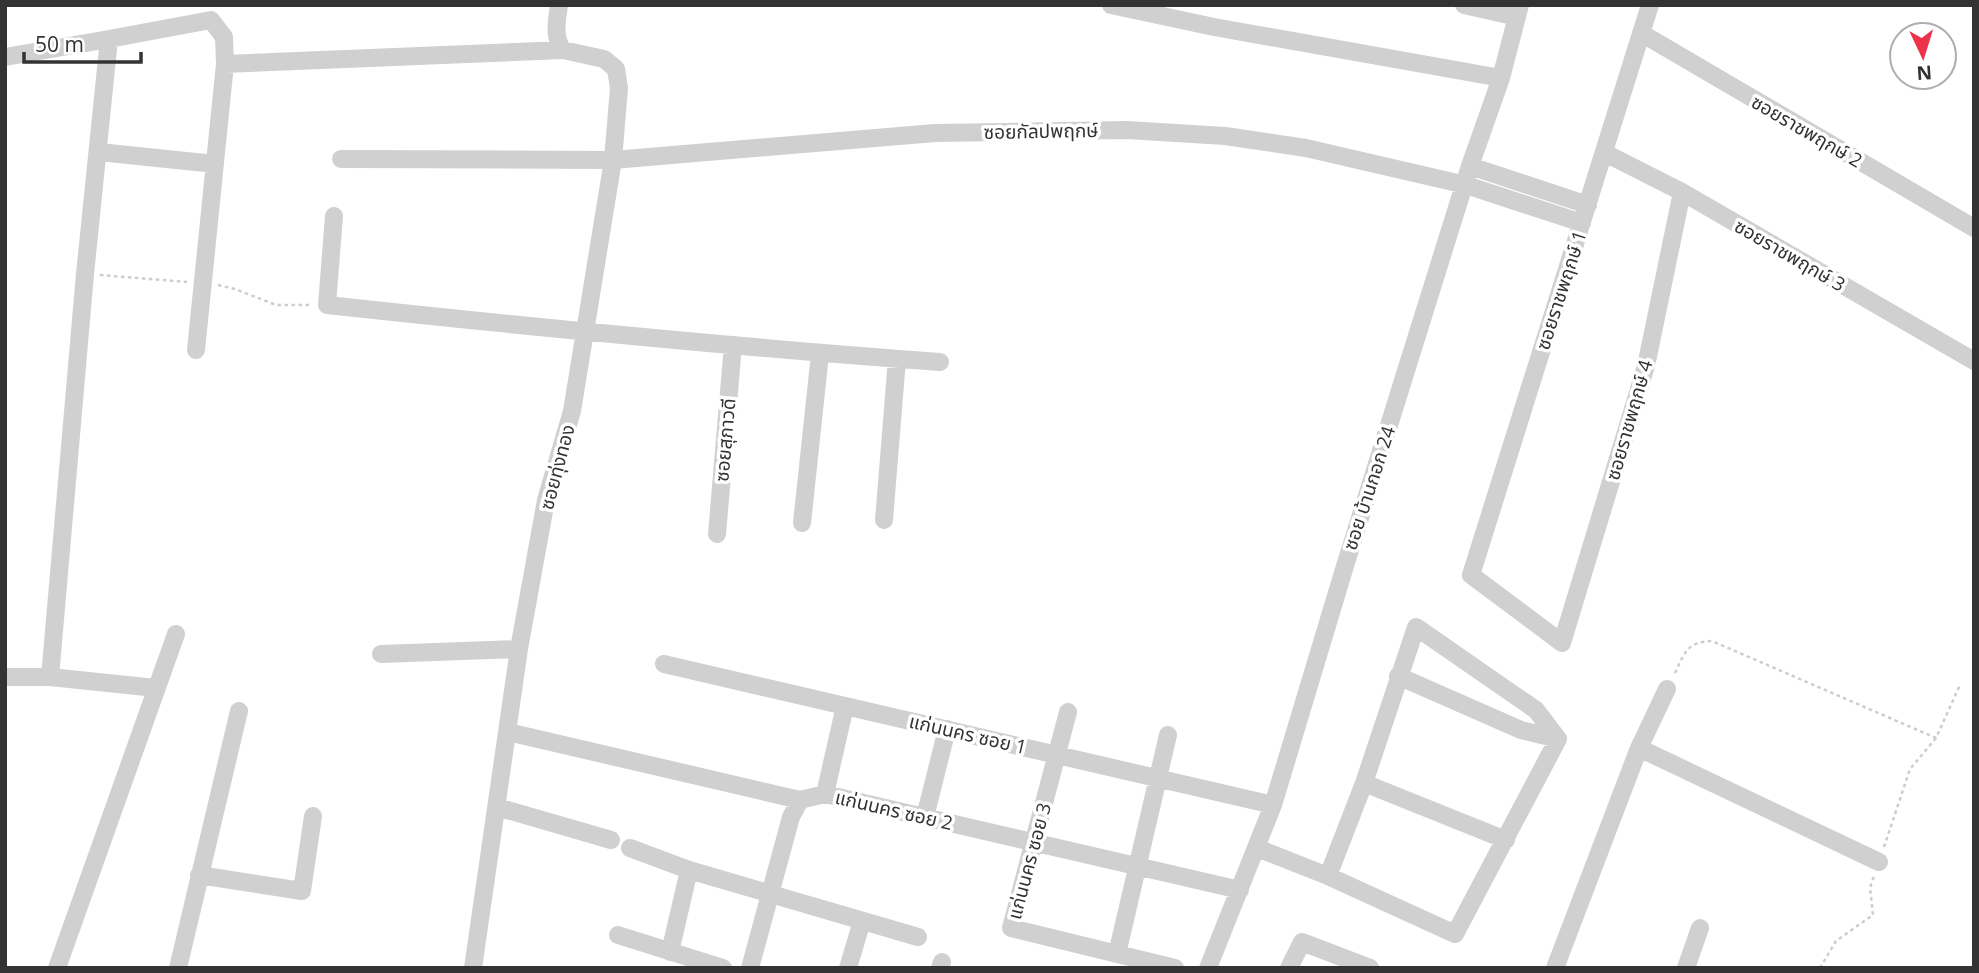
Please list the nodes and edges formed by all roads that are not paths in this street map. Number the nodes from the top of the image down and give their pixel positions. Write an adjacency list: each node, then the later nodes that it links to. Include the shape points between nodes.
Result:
1 (559, 5): 8 (street, via 556,29)
2 (1111, 5): 11 (street)
3 (1464, 5): 5 (street)
4 (1650, 5): 6 (street, ซอยราชพฤกษ์ 1)
5 (1518, 11): 11 (street, ซอย บ้านกอก 24)
6 (1641, 33): 13 (street, ซอยราชพฤกษ์ 1); 23 (street, ซอยราชพฤกษ์ 2)
7 (109, 39): 9 (street); 10 (street, via 211,20 224,37); 12 (street)
8 (563, 50): 10 (street); 15 (street, ซอยทุ่งทอง, via 604,59 616,69 619,88)
9 (5, 57)
10 (225, 64): 16 (street)
11 (1501, 78): 17 (street, ซอย บ้านกอก 24)
12 (99, 152): 16 (street); 41 (street)
13 (1605, 153): 19 (street, ซอยราชพฤกษ์ 3); 20 (street, ซอยราชพฤกษ์ 1)
14 (341, 159): 15 (street, ซอยกัลปพฤกษ์)
15 (613, 160): 18 (street, ซอยกัลปพฤกษ์, via 935,132 1127,130 1225,136 1306,148); 24 (street, ซอยทุ่งทอง)
16 (215, 164): 26 (street)
17 (1470, 166): 18 (street, ซอย บ้านกอก 24); 20 (street)
18 (1466, 185): 22 (street, ซอยกัลปพฤกษ์); 57 (street, ซอย บ้านกอก 24)
19 (1682, 192): 29 (street, ซอยราชพฤกษ์ 3); 34 (street, ซอยราชพฤกษ์ 4, via 1646,366 1562,643)
20 (1588, 205): 22 (street, ซอยราชพฤกษ์ 1)
21 (334, 216): 24 (street, via 327,305)
22 (1582, 223): 34 (street, ซอยราชพฤกษ์ 1)
23 (1974, 228)
24 (583, 332): 25 (street); 36 (street, ซอยทุ่งทอง, via 572,411 546,500)
25 (733, 345): 27 (street); 33 (street, ซอยสุภาวดี)
26 (196, 350)
27 (820, 354): 28 (street); 32 (street)
28 (897, 359): 30 (street); 31 (street)
29 (1974, 360)
30 (940, 362)
31 (884, 520)
32 (802, 523)
33 (718, 534)
34 (1471, 575)
35 (176, 634): 42 (street)
36 (519, 649): 37 (street); 48 (street, ซอยทุ่งทอง)
37 (381, 654)
38 (664, 664): 44 (street, แก่นนคร ซอย 1)
39 (1398, 676): 50 (street, via 1521,730); 50 (street, via 1416,627 1536,710); 54 (street)
40 (5, 677): 41 (street)
41 (50, 677): 42 (street)
42 (156, 688): 79 (street)
43 (1667, 689): 51 (street)
44 (845, 706): 47 (street, แก่นนคร ซอย 1); 55 (street)
45 (239, 711): 69 (street)
46 (1068, 712): 52 (street, แก่นนคร ซอย 3)
47 (947, 729): 52 (street, แก่นนคร ซอย 1); 60 (street)
48 (508, 732): 56 (street, แก่นนคร ซอย 2); 58 (street, ซอยทุ่งทอง)
49 (1168, 735): 53 (street)
50 (1558, 739): 62 (street)
51 (1639, 748): 66 (street); 89 (street)
52 (1057, 755): 53 (street, แก่นนคร ซอย 1); 63 (street, แก่นนคร ซอย 3)
53 (1158, 778): 57 (street, แก่นนคร ซอย 1); 67 (street)
54 (1364, 783): 62 (street); 70 (street)
55 (825, 794): 56 (street, แก่นนคร ซอย 2); 60 (street, แก่นนคร ซอย 2)
56 (800, 800): 72 (street)
57 (1273, 805): 65 (street, ซอย บ้านกอก 24)
58 (498, 807): 61 (street); 81 (street, ซอยทุ่งทอง)
59 (313, 816): 69 (street, via 302,891)
60 (925, 817): 63 (street, แก่นนคร ซอย 2)
61 (611, 840)
62 (1506, 840): 70 (street, via 1455,934)
63 (1034, 842): 67 (street, แก่นนคร ซอย 2); 78 (street, แก่นนคร ซอย 3, via 1011,928)
64 (630, 848): 68 (street)
65 (1257, 848): 70 (street); 71 (street, ซอย บ้านกอก 24)
66 (1879, 862)
67 (1138, 867): 71 (street, แก่นนคร ซอย 2); 78 (street)
68 (690, 870): 72 (street); 77 (street)
69 (198, 875): 80 (street)
70 (1328, 876)
71 (1240, 890): 86 (street, ซอย บ้านกอก 24)
72 (769, 893): 73 (street); 83 (street)
73 (862, 920): 76 (street); 84 (street)
74 (1700, 928): 90 (street)
75 (618, 934): 77 (street)
76 (918, 937)
77 (670, 952): 82 (street)
78 (1116, 954): 85 (street, แก่นนคร ซอย 3)
79 (57, 968)
80 (178, 968)
81 (473, 968)
82 (723, 968)
83 (750, 968)
84 (848, 968)
85 (1175, 968)
86 (1208, 968)
87 (1289, 968): 88 (street, via 1302,942)
88 (1370, 968)
89 (1555, 968)
90 (1686, 968)

